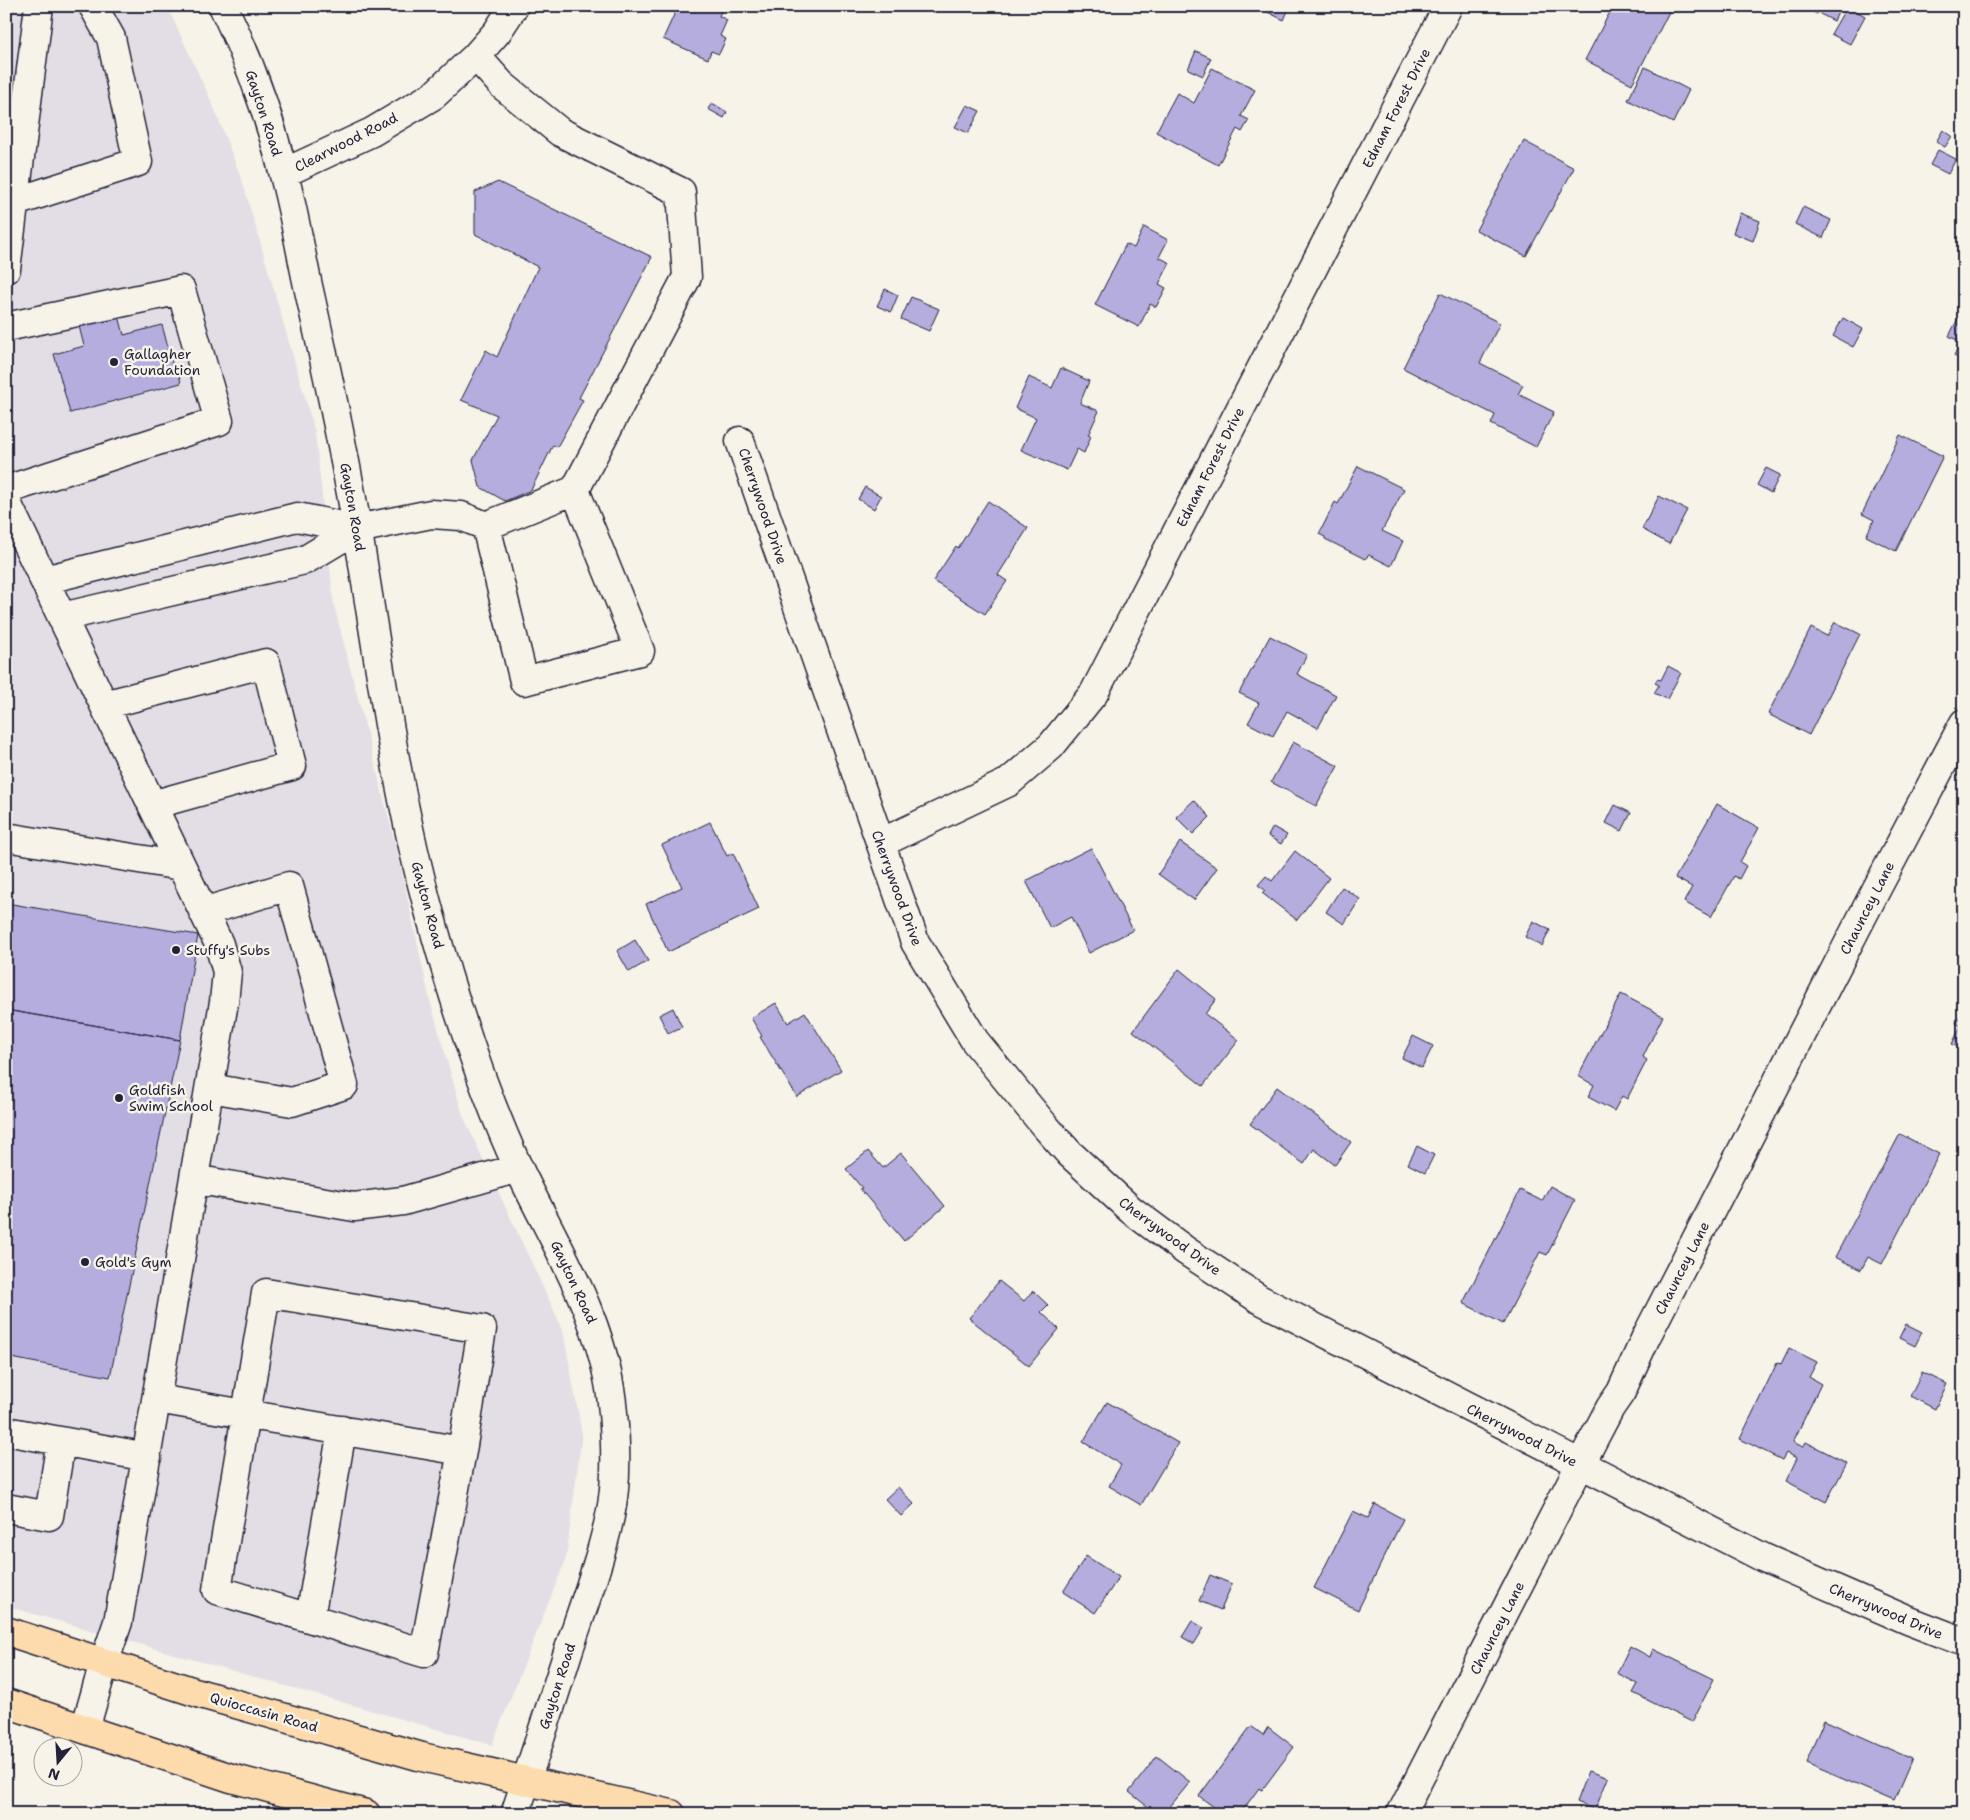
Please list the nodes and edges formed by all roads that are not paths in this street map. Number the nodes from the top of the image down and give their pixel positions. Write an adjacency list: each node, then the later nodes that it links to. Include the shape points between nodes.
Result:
1 (39, 6): 8 (street)
2 (93, 6): 8 (street, via 111,38 138,162)
3 (224, 6): 7 (street, Gayton Road, via 258,89)
4 (514, 6): 6 (street, Clearwood Road)
5 (1448, 6): 24 (street, Ednam Forest Drive, via 1094,693 1051,746 1009,782)
6 (476, 56): 7 (street, Clearwood Road, via 434,95 372,132); 13 (street, via 502,85 560,132 681,192 687,277)
7 (284, 173): 16 (street, Gayton Road)
8 (15, 202): 9 (street)
9 (6, 269)
10 (6, 327): 12 (street, via 181,290 220,421)
11 (740, 441): 24 (street, Cherrywood Drive)
12 (6, 490)
13 (575, 490): 15 (street); 15 (street, via 640,651 524,681)
14 (6, 501): 17 (street)
15 (486, 526): 16 (street, via 461,516 431,514)
16 (357, 529): 18 (street, via 296,517); 19 (street, via 305,560); 28 (street, Gayton Road, via 409,834 450,983 495,1114)
17 (14, 541): 18 (street)
18 (44, 580): 19 (street)
19 (62, 617): 20 (street)
20 (104, 705): 22 (street); 22 (street, via 266,663 292,766)
21 (1964, 723): 37 (street, Chauncey Lane, via 1646,1337 1621,1392)
22 (152, 805): 25 (street)
23 (6, 838): 25 (street)
24 (881, 843): 37 (street, Cherrywood Drive, via 915,942 975,1040 1069,1153 1131,1210 1259,1299)
25 (181, 866): 26 (street)
26 (203, 912): 27 (street, via 219,944 227,972); 27 (street, via 289,886 344,1085 292,1102)
27 (210, 1088): 29 (street)
28 (519, 1168): 29 (street, via 404,1201 354,1207); 45 (street, Gayton Road, via 570,1271 606,1362 613,1412 615,1468 611,1513 597,1563)
29 (194, 1179): 30 (street)
30 (157, 1399): 31 (street); 36 (street)
31 (247, 1414): 32 (street); 35 (street, via 266,1293 482,1329); 39 (street, via 217,1590)
32 (342, 1430): 35 (street); 39 (street)
33 (6, 1431): 34 (street)
34 (61, 1441): 36 (street); 38 (street, via 49,1516)
35 (462, 1450): 39 (street, via 424,1653)
36 (147, 1457): 42 (street, via 118,1622)
37 (1580, 1465): 41 (street, Cherrywood Drive, via 1764,1558); 49 (street, Chauncey Lane)
38 (6, 1508)
39 (310, 1618)
40 (6, 1631): 42 (main road, Quioccasin Road)
41 (1964, 1642)
42 (104, 1663): 44 (street); 45 (main road, Quioccasin Road, via 412,1754)
43 (6, 1703): 44 (main road)
44 (85, 1729): 46 (main road, via 231,1778)
45 (526, 1781): 47 (street, Gayton Road); 48 (main road)
46 (366, 1814)
47 (515, 1814)
48 (671, 1814)
49 (1401, 1814)

